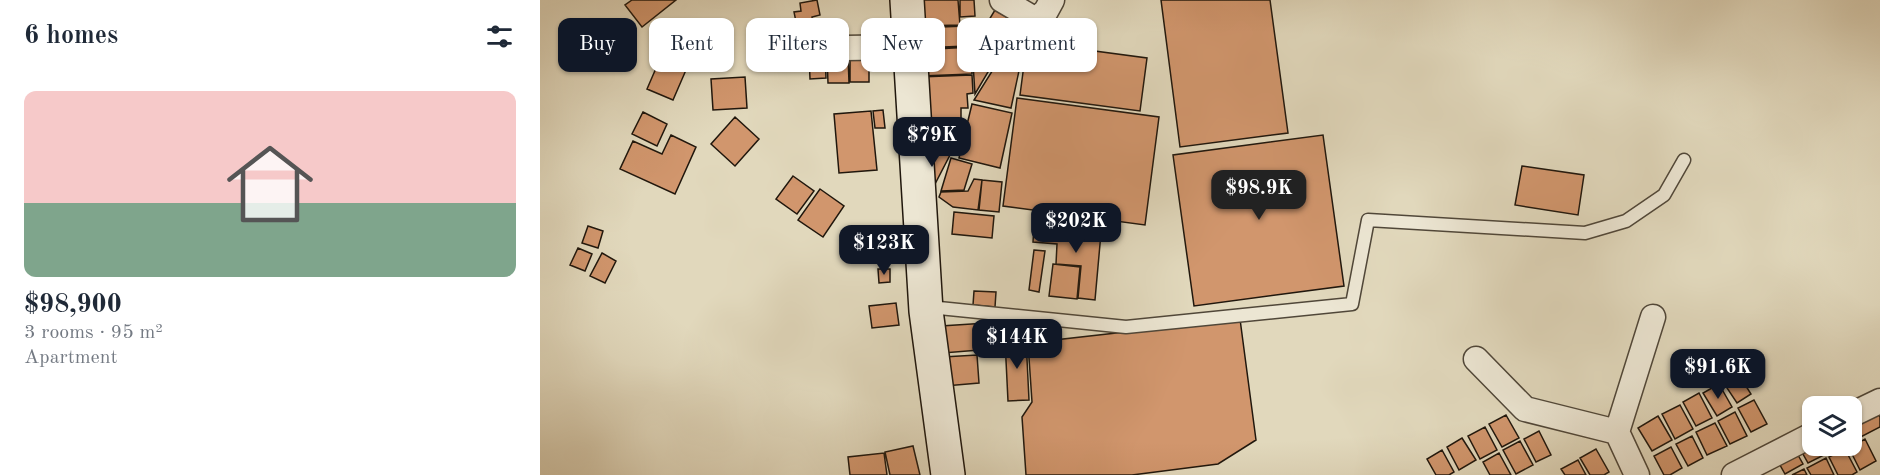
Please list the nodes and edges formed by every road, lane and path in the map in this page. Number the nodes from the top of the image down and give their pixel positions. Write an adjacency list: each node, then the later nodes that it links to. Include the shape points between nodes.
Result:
1 (906, 0): 4 (street)
2 (1002, 0): 3 (street, via 1036,20)
3 (1052, 0)
4 (907, 18)
5 (911, 72): 7 (street)
6 (1684, 160): 7 (lane, via 1664,195 1626,221 1585,233 1368,220 1353,304 1126,327 939,308)
7 (926, 311): 14 (street)
8 (1653, 317): 12 (street)
9 (1476, 359): 12 (street, via 1525,409)
10 (1880, 401): 11 (street)
11 (1862, 410)
12 (1617, 432): 15 (street)
13 (1802, 440): 16 (street)
14 (948, 475)
15 (1637, 475)
16 (1734, 475)

